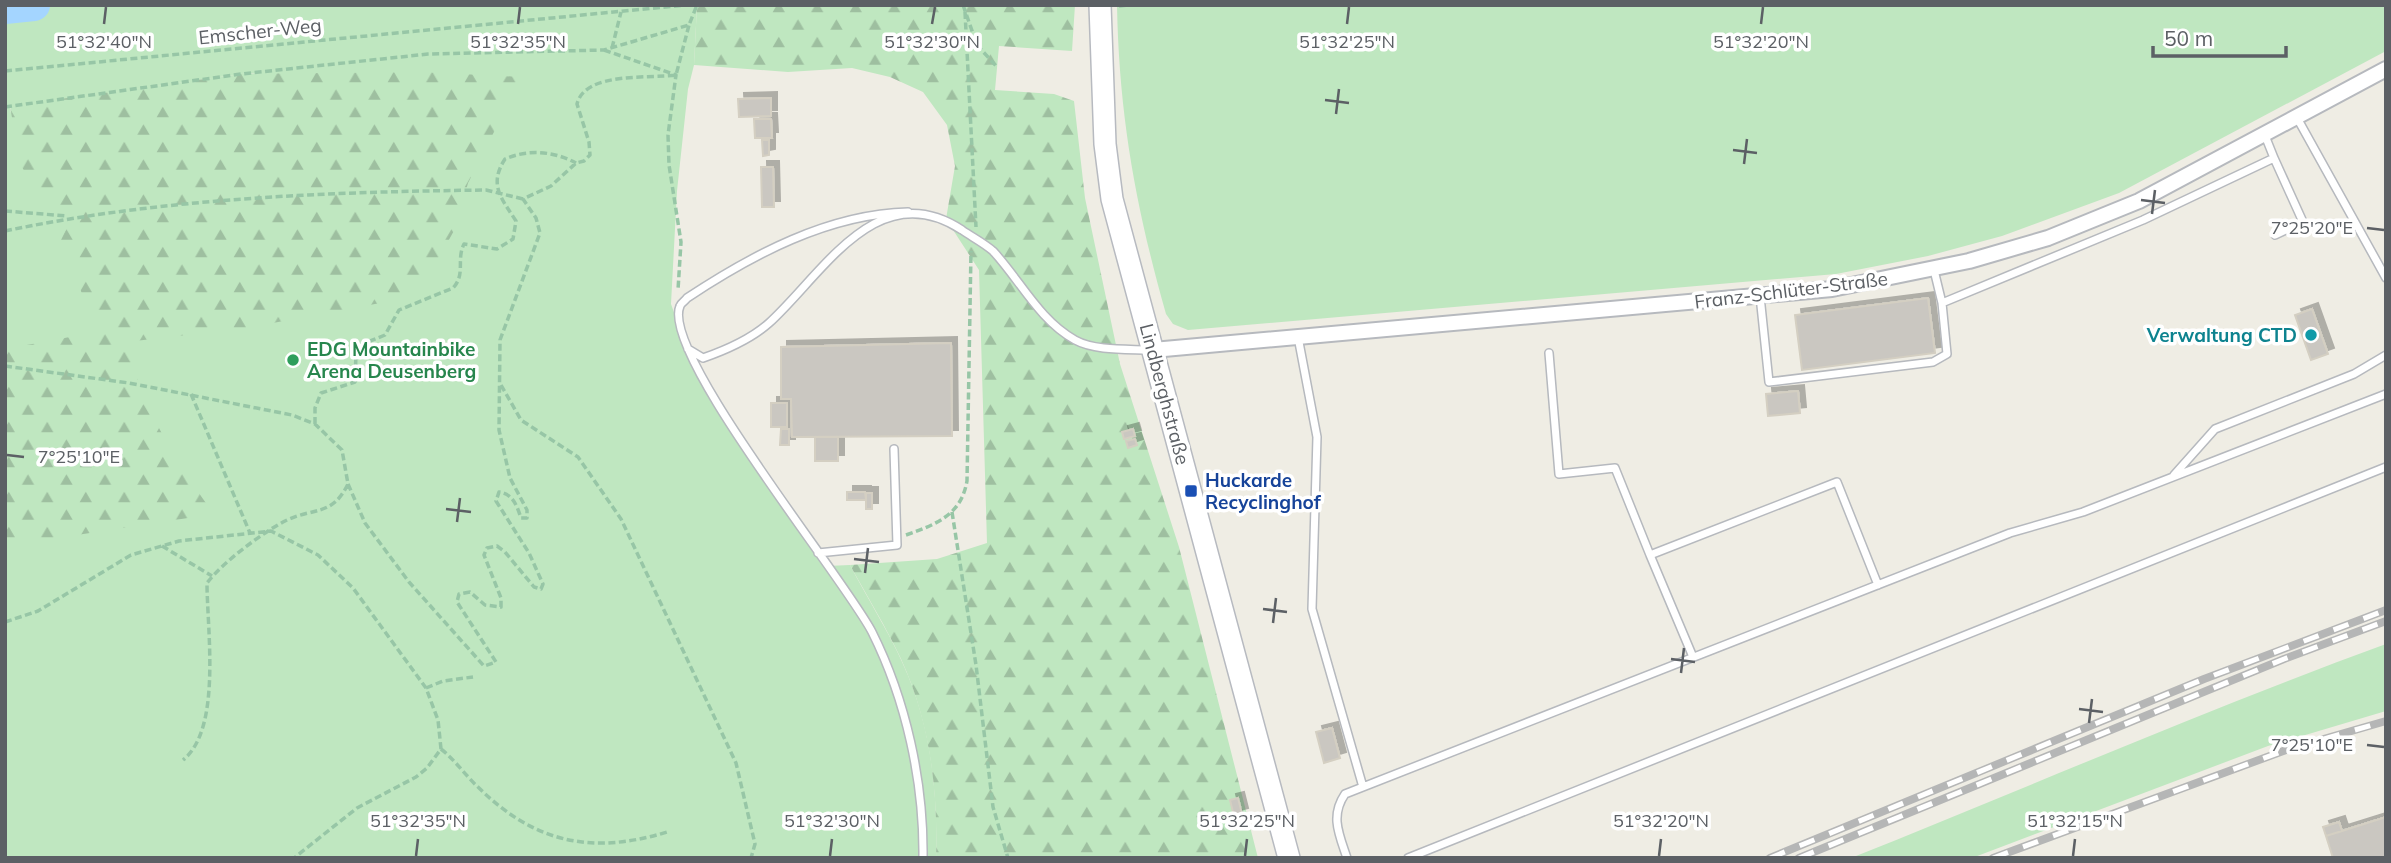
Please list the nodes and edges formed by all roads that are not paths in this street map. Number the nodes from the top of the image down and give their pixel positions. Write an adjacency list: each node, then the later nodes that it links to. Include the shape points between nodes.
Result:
1 (1100, 5): 14 (main road, Lindberghstraße, via 1105,144 1112,199)
2 (2386, 68): 3 (street, Franz-Schlüter-Straße)
3 (2296, 116): 4 (street, Franz-Schlüter-Straße); 9 (lane)
4 (2264, 133): 5 (lane); 8 (street, Franz-Schlüter-Straße, via 2139,201 2048,238)
5 (2274, 158): 7 (lane, via 2303,222); 11 (lane, via 2120,230)
6 (908, 212): 13 (lane, via 873,223 831,255 768,324 704,358); 13 (lane, via 873,213 778,246 713,281 680,306); 14 (lane, via 946,219 991,250 1042,312 1077,342)
7 (2275, 235)
8 (1934, 270): 10 (street, Franz-Schlüter-Straße, via 1832,289); 11 (lane)
9 (2386, 278)
10 (1760, 296): 11 (lane, via 1769,382 1933,362 1947,354); 12 (street, Franz-Schlüter-Straße)
11 (1942, 303)
12 (1298, 337): 14 (street, Franz-Schlüter-Straße); 25 (lane, via 1317,437 1312,609)
13 (687, 349): 21 (lane, via 754,465)
14 (1153, 349): 27 (main road, Lindberghstraße)
15 (1549, 353): 22 (lane, via 1559,474 1615,468)
16 (2386, 355): 20 (lane, via 2354,374 2215,429)
17 (2386, 394): 20 (lane)
18 (894, 449): 21 (lane, via 897,544)
19 (2386, 467): 29 (lane)
20 (2171, 478): 23 (lane, via 2083,512 2010,533)
21 (818, 553): 26 (lane, via 872,631 897,696 915,761 924,822)
22 (1650, 555): 23 (lane, via 1837,482); 24 (lane)
23 (1878, 585): 24 (lane)
24 (1693, 657): 25 (lane)
25 (1363, 787): 28 (lane, via 1345,794 1336,806 1335,820)
26 (923, 858)
27 (1289, 858)
28 (1347, 858)
29 (1408, 858)

